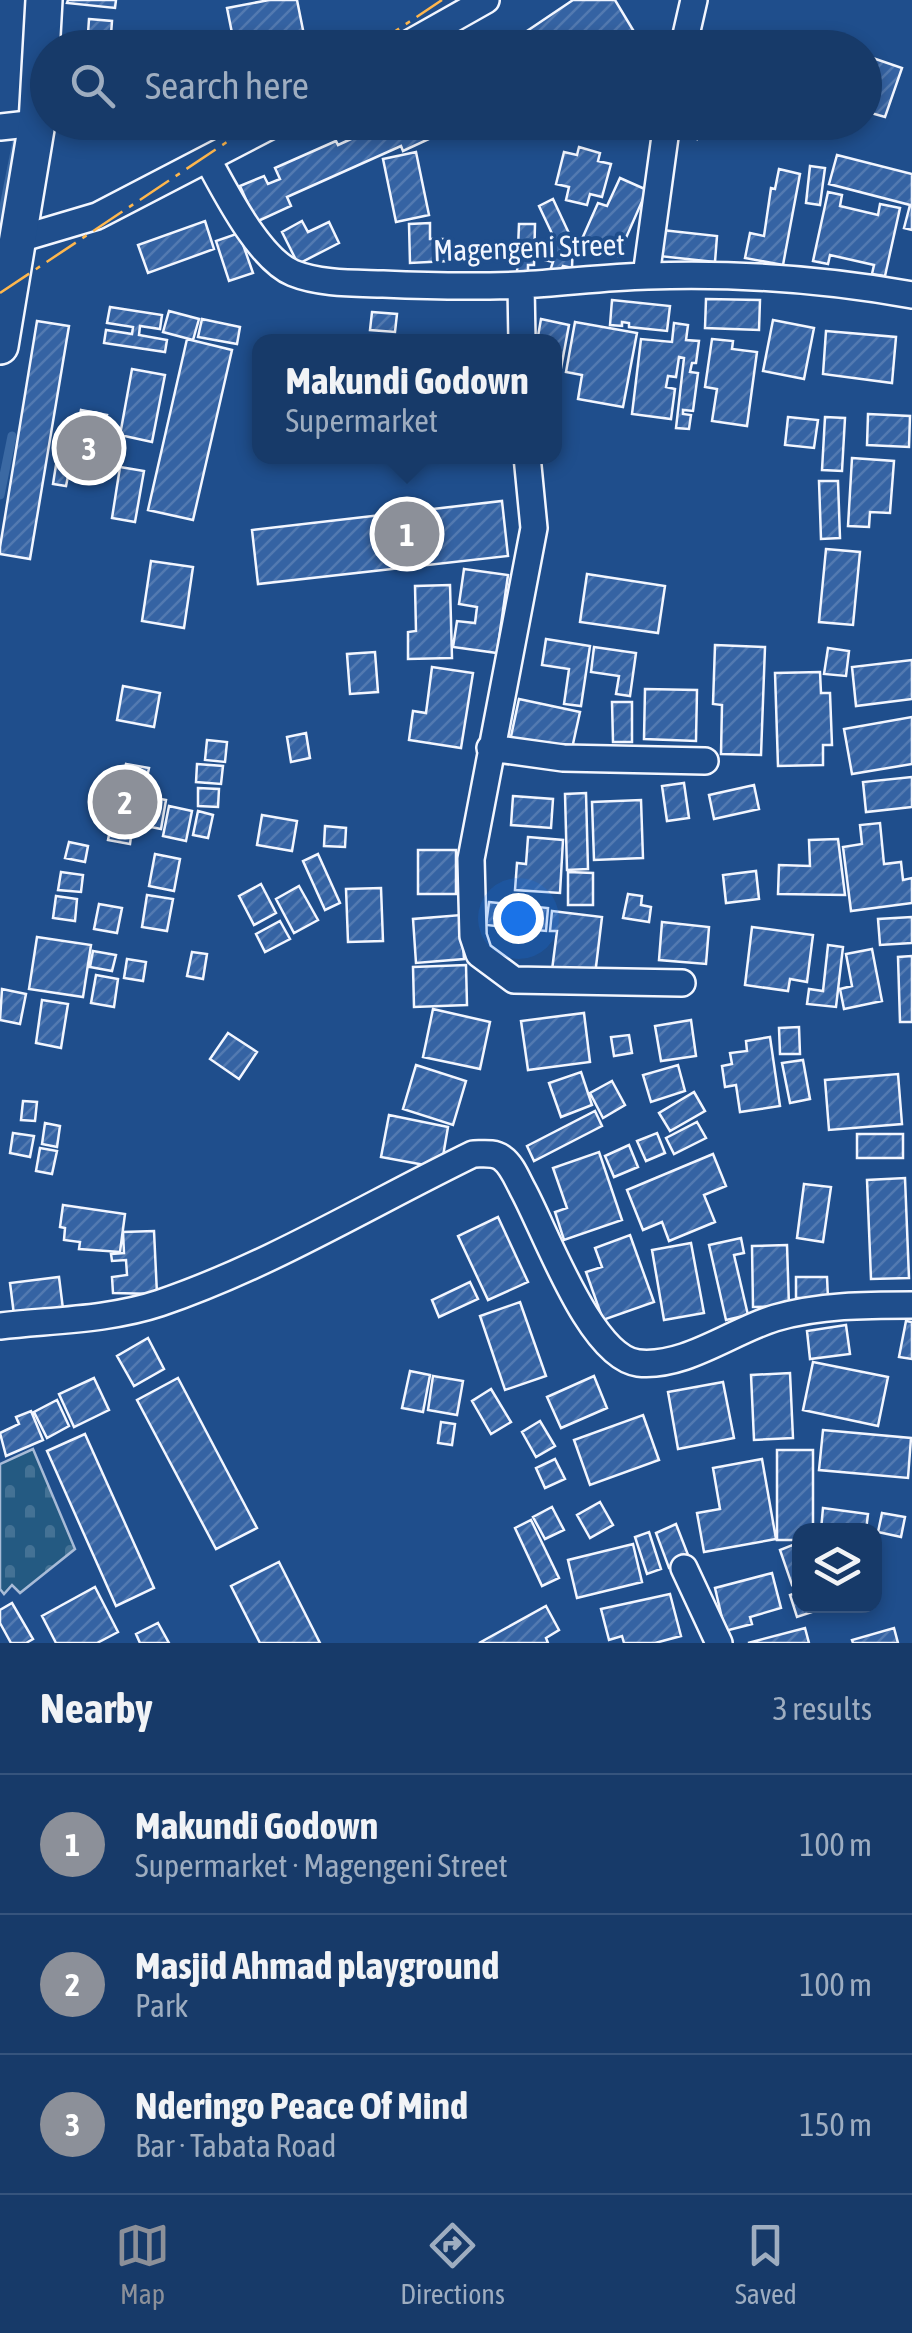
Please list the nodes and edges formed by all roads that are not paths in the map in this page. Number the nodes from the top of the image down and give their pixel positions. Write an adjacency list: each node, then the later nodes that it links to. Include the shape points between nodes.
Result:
1 (44, 0): 4 (main road)
2 (486, 0): 5 (street)
3 (694, 0): 6 (street)
4 (42, 30)
5 (433, 30)
6 (687, 30)
7 (30, 124): 8 (street)
8 (0, 126)
9 (33, 140): 13 (main road)
10 (245, 140): 12 (street)
11 (664, 140): 14 (street)
12 (208, 160): 13 (street, via 97,216); 15 (street, Magengeni Street, via 246,226 292,273 352,283)
13 (16, 240): 18 (main road)
14 (646, 276): 15 (street, Magengeni Street); 16 (street, Magengeni Street, via 784,277)
15 (520, 285): 17 (street)
16 (912, 295)
17 (522, 334)
18 (0, 346)
19 (528, 464): 20 (street, via 530,560)
20 (490, 748): 21 (street, via 563,758); 22 (street, via 471,859 479,954 514,980)
21 (705, 762)
22 (682, 983)
23 (912, 1305): 24 (street, via 858,1304 774,1318 676,1358 638,1362 613,1352 586,1320 507,1160 473,1154 158,1304)
24 (0, 1326)
25 (684, 1568): 26 (street)
26 (719, 1643)

